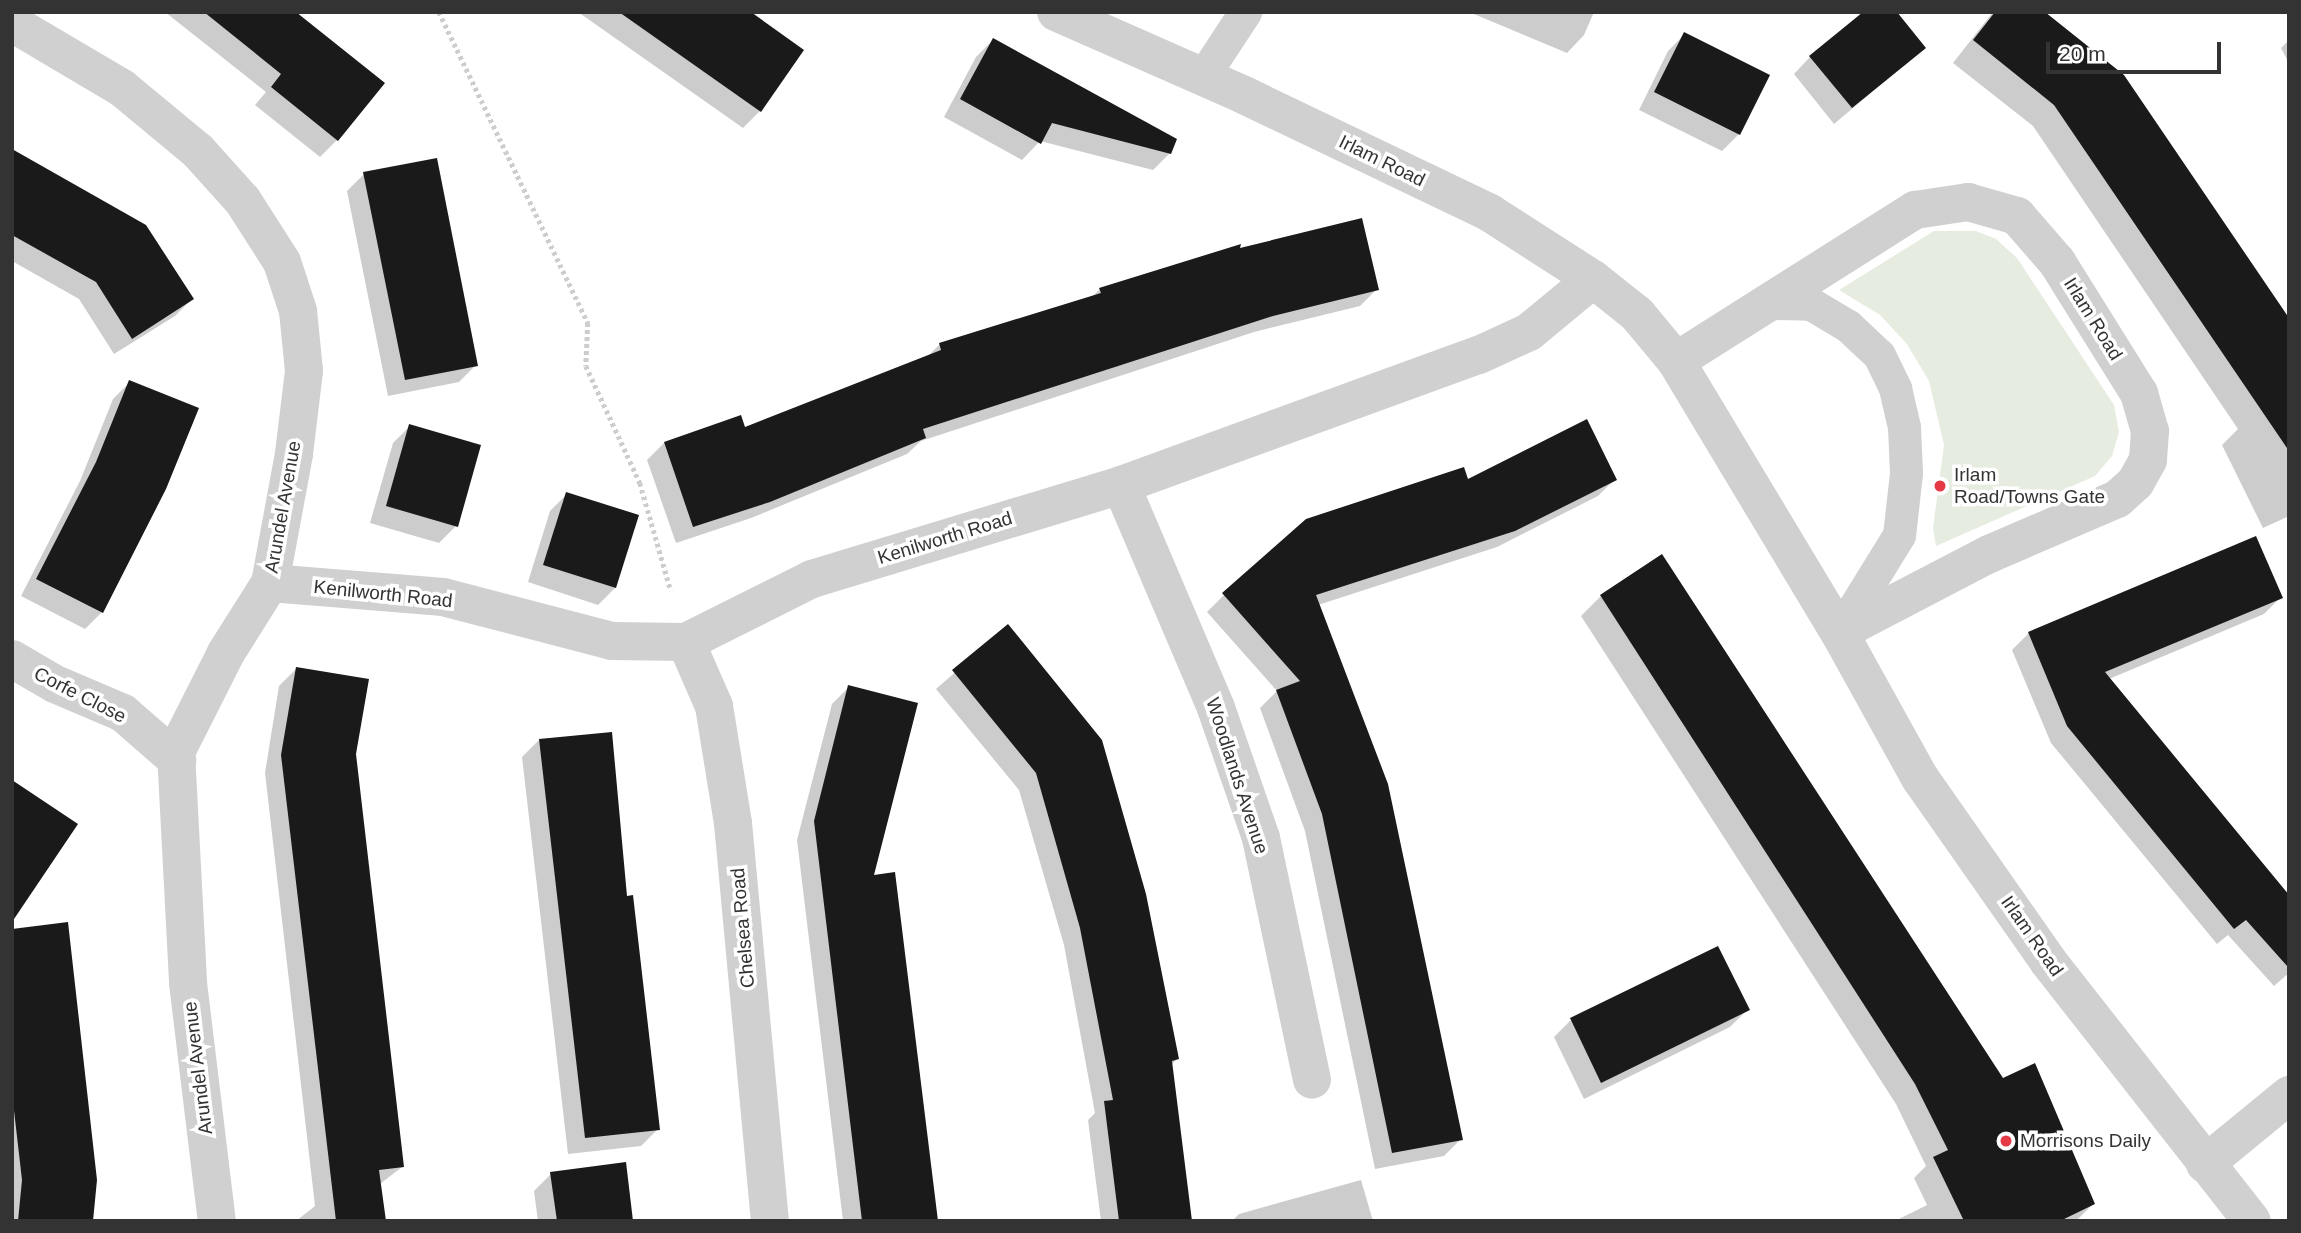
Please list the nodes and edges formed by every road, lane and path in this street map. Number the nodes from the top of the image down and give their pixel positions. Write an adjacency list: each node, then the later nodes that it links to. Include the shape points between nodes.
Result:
1 (439, 12): 12 (path, via 588,323 586,366 640,483)
2 (1055, 12): 5 (street, Irlam Road)
3 (1245, 12): 5 (lane)
4 (12, 23): 10 (street, Arundel Avenue, via 122,88 198,151 243,201 282,262 298,311 304,372 295,454)
5 (1203, 76): 6 (street, Irlam Road, via 1489,213)
6 (1593, 279): 8 (street, Irlam Road, via 1637,314); 9 (street, Kenilworth Road, via 1529,332 1479,355)
7 (1772, 303): 8 (street, Irlam Road); 11 (lane, via 1811,304 1848,326 1879,355 1895,388 1905,427 1906,473 1899,535); 11 (street, Irlam Road, via 1915,210 1968,202 2017,216 2057,261 2139,393 2150,431 2148,460 2135,484 2117,499 1989,554)
8 (1676, 361): 11 (street, Irlam Road)
9 (1121, 485): 12 (street, Kenilworth Road, via 812,579); 15 (street, Woodlands Avenue, via 1216,708 1261,838)
10 (270, 583): 12 (street, Kenilworth Road, via 443,597 612,641); 14 (street, Arundel Avenue, via 195,708 176,752)
11 (1839, 632): 17 (street, Irlam Road, via 1920,778 2049,961)
12 (686, 642): 19 (street, Chelsea Road, via 713,706 733,823)
13 (12, 659): 14 (street, Corfe Close, via 55,684 123,713)
14 (177, 760): 18 (street, Arundel Avenue, via 188,983)
15 (1312, 1080)
16 (2289, 1095): 17 (street)
17 (2205, 1164): 20 (street, Irlam Road)
18 (217, 1221)
19 (770, 1221)
20 (2252, 1221)

